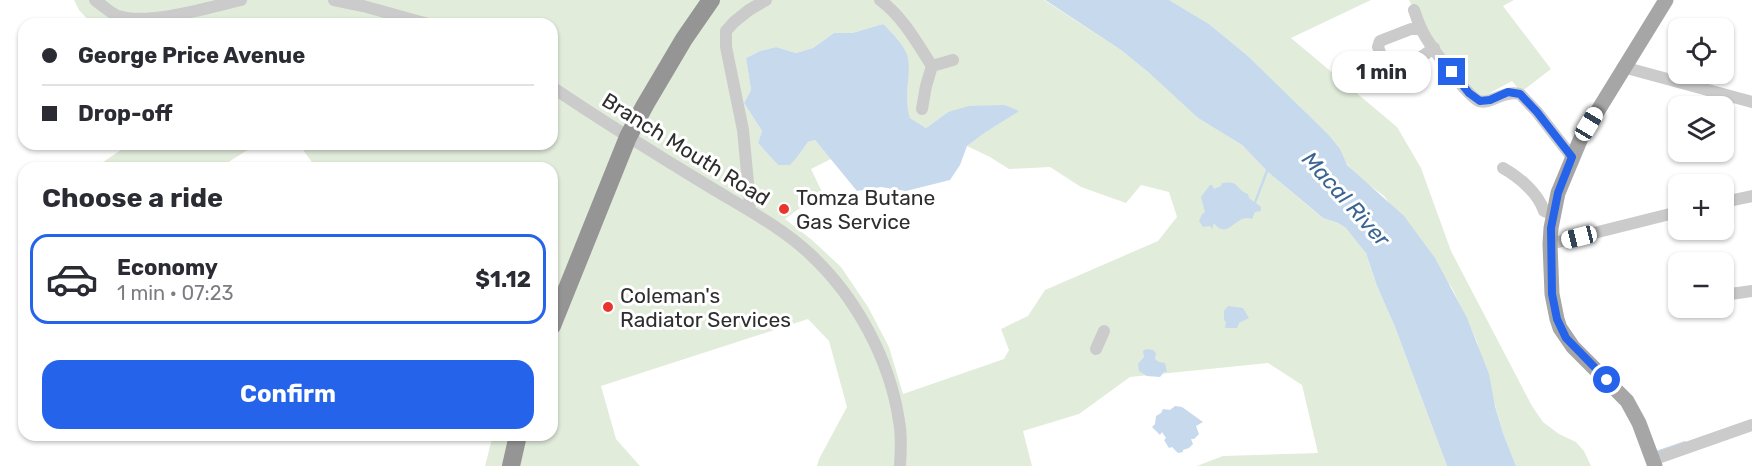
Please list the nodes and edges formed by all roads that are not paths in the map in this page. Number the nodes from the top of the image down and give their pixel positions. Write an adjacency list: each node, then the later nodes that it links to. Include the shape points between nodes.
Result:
1 (95, 0): 2 (street, via 116,16 154,18)
2 (241, 0)
3 (334, 0): 9 (street)
4 (711, 0): 18 (highway, via 672,58)
5 (766, 0): 23 (street, via 749,9 726,31 743,130 750,204)
6 (880, 0): 13 (street, via 902,22)
7 (1666, 0): 14 (main road)
8 (1414, 10): 10 (street)
9 (406, 18)
10 (1421, 29): 11 (street); 11 (street, via 1380,41 1378,47 1385,63 1393,68 1402,67)
11 (1434, 48): 19 (street, via 1469,93 1480,101 1508,92 1520,94)
12 (953, 60): 13 (street)
13 (932, 66): 17 (street)
14 (1623, 67): 16 (street); 19 (main road)
15 (558, 91): 18 (street, Branch Mouth Road)
16 (1752, 102)
17 (922, 109)
18 (628, 137): 23 (street, Branch Mouth Road); 29 (highway)
19 (1572, 157): 24 (main road)
20 (1503, 168): 24 (street, via 1533,193 1544,211)
21 (1752, 196): 22 (street)
22 (1734, 200)
23 (747, 209): 36 (street, Branch Mouth Road, via 811,255 842,290 865,326 887,373 897,409)
24 (1553, 214): 26 (main road)
25 (1668, 214): 26 (street)
26 (1550, 244): 34 (main road, via 1552,294 1560,328 1573,347 1627,401)
27 (1752, 291): 28 (street)
28 (1734, 294)
29 (558, 311)
30 (1104, 330): 31 (street)
31 (1096, 349)
32 (1752, 425): 34 (street)
33 (517, 441): 35 (highway)
34 (1654, 463)
35 (511, 466)
36 (900, 466)

